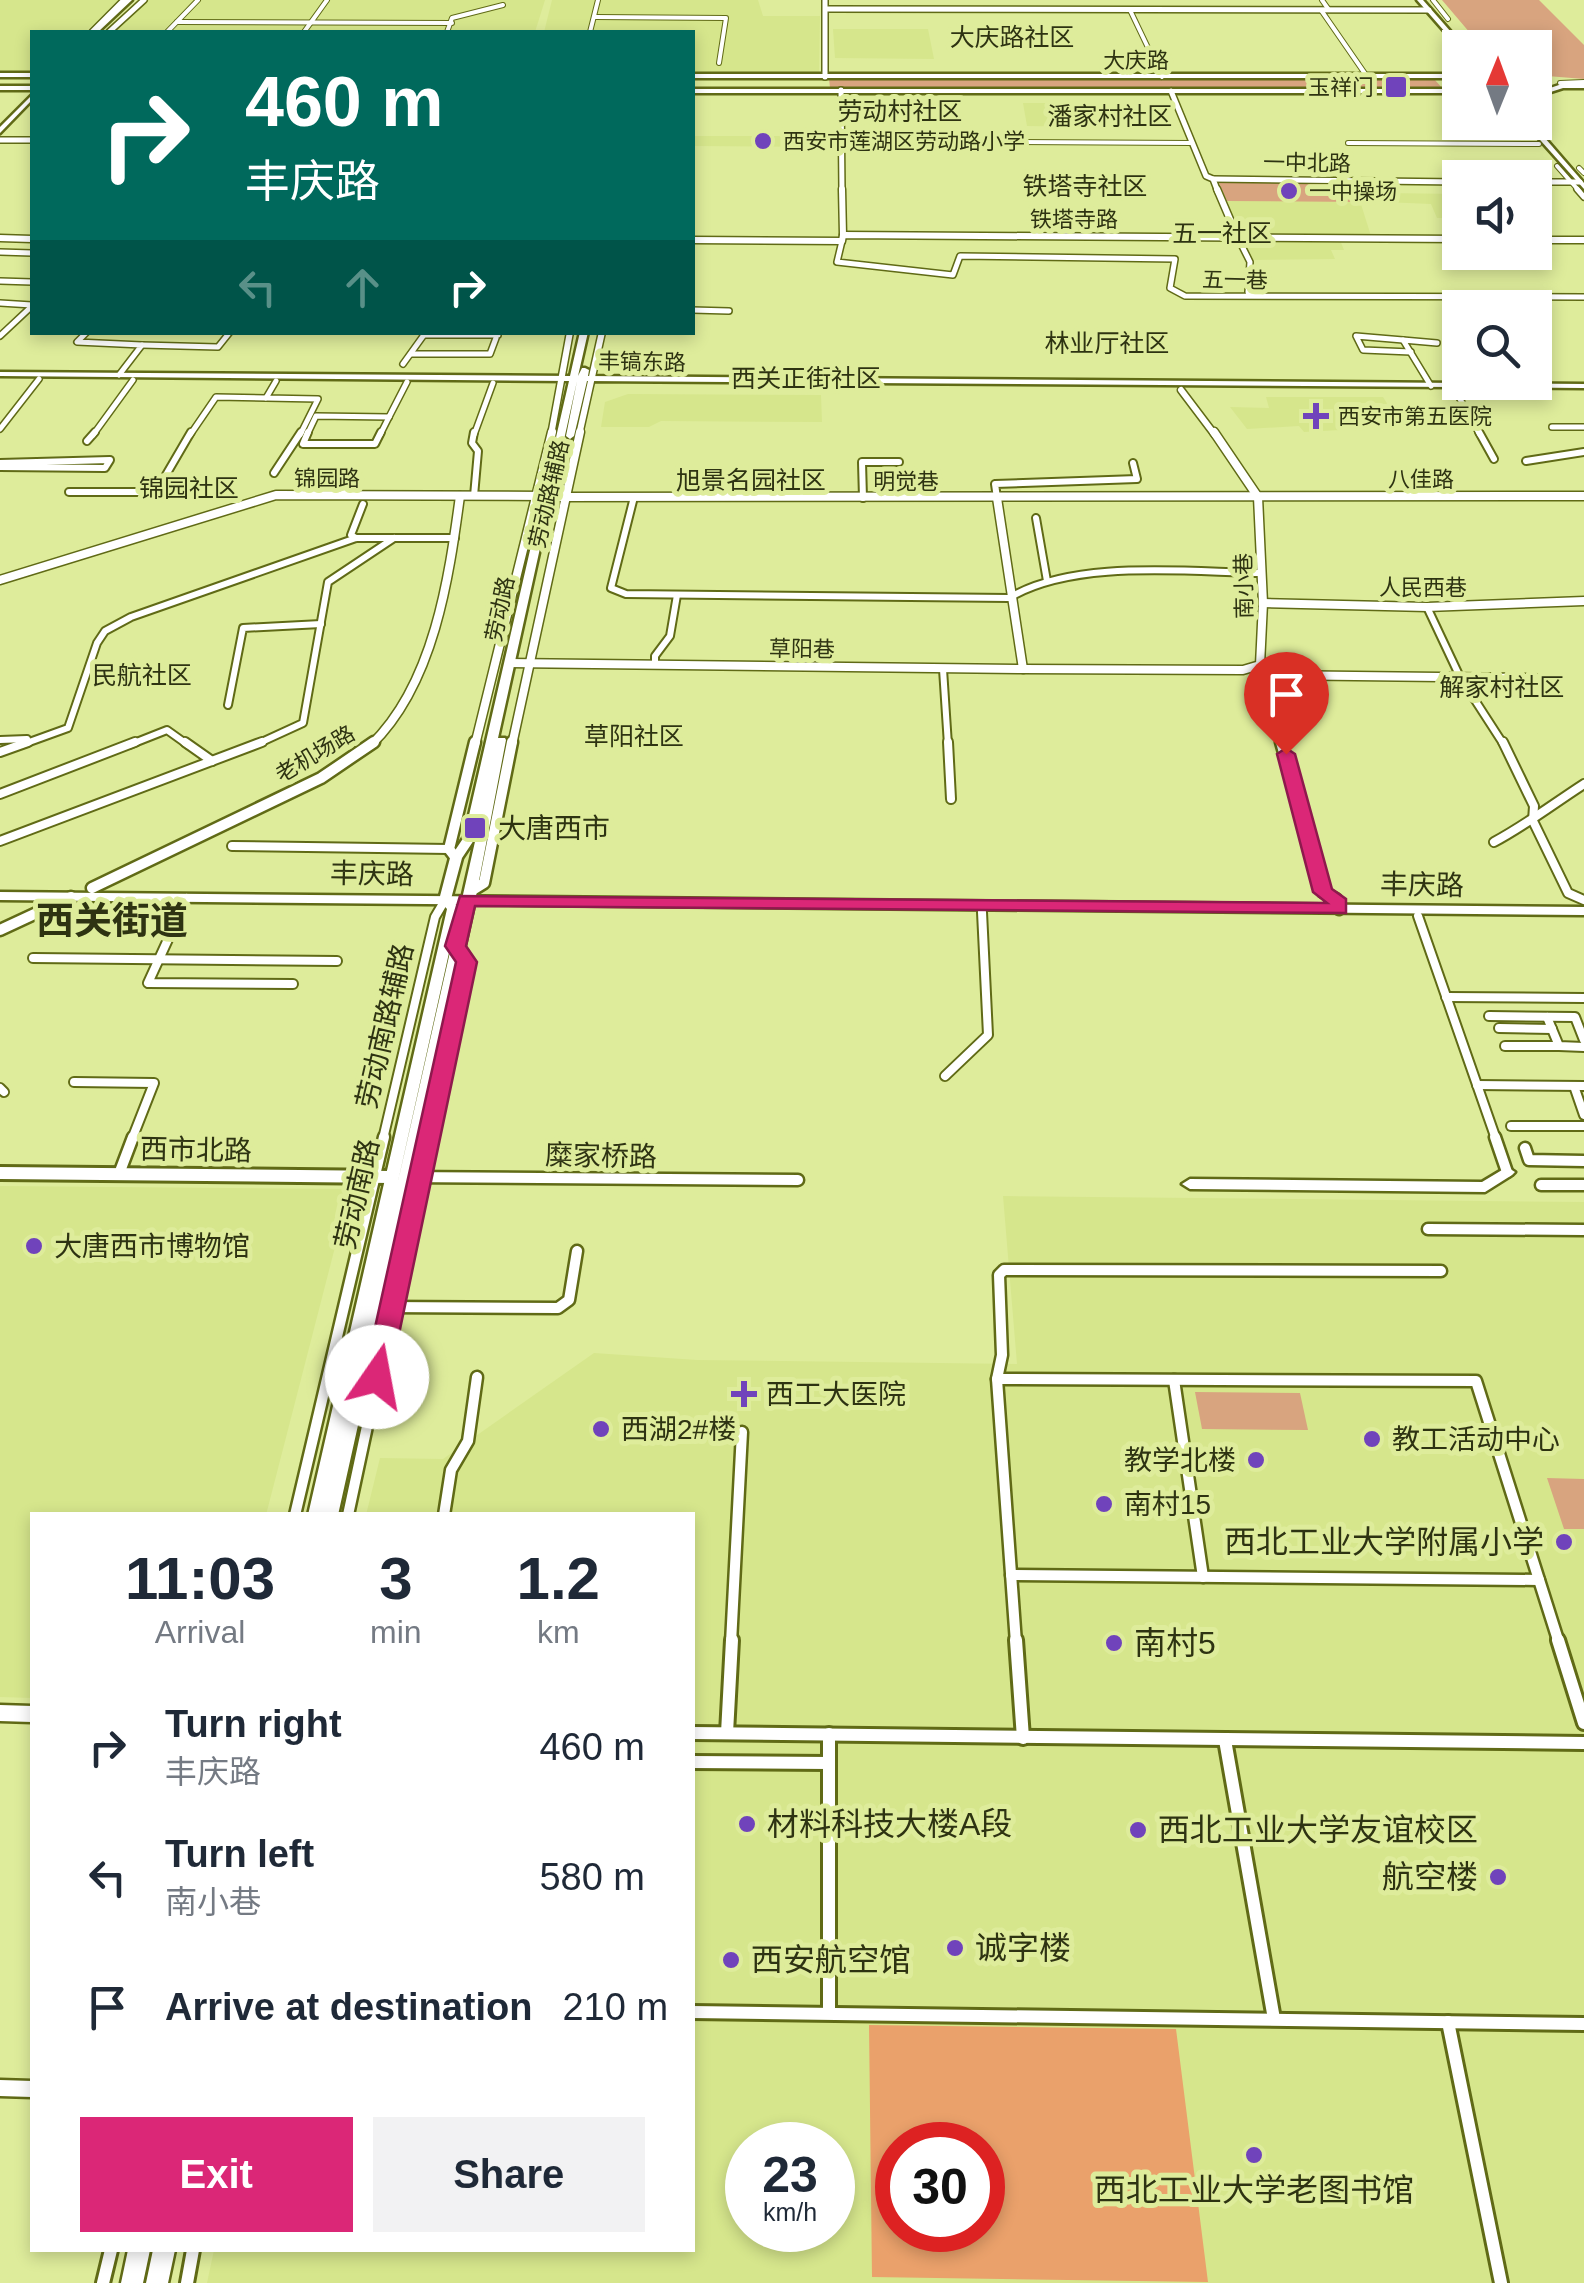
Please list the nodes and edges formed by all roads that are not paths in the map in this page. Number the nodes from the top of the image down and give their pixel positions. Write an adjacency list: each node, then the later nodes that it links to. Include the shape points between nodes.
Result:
1 (127, 0): 20 (main road); 21 (street)
2 (141, 0): 22 (main road); 23 (street)
3 (198, 0): 17 (street)
4 (328, 0): 18 (street)
5 (598, 0): 15 (street)
6 (826, 0): 10 (street)
7 (1322, 0): 13 (street)
8 (1426, 0): 14 (main road); 16 (street)
9 (503, 5): 19 (street)
10 (826, 9): 11 (street); 35 (street)
11 (1130, 10): 12 (street); 36 (street)
12 (1321, 10): 13 (street); 39 (street)
13 (1329, 10): 14 (street)
14 (1433, 12): 16 (main road); 28 (main road)
15 (595, 17): 27 (street); 30 (street, via 726,18)
16 (1448, 19): 29 (main road)
17 (177, 22): 18 (street); 24 (street)
18 (312, 22): 19 (street); 25 (street)
19 (452, 22): 26 (street)
20 (96, 30)
21 (96, 30)
22 (109, 30)
23 (109, 30)
24 (169, 30)
25 (306, 30)
26 (448, 30)
27 (591, 30)
28 (1444, 30)
29 (1455, 30)
30 (719, 64)
31 (0, 75): 32 (main road)
32 (30, 75)
33 (695, 76): 34 (main road, 大庆路)
34 (810, 77): 35 (main road, 大庆路); 47 (main road, via 817,79)
35 (826, 77): 36 (main road, 大庆路); 48 (main road)
36 (1158, 77): 38 (main road, 大庆路); 51 (main road)
37 (1442, 77): 39 (main road, 大庆路)
38 (1177, 78): 39 (main road, 大庆路); 51 (main road, via 1164,79)
39 (1368, 78)
40 (1552, 83): 41 (main road)
41 (1565, 85): 42 (main road); 45 (main road)
42 (1584, 85)
43 (0, 88): 44 (main road)
44 (30, 88)
45 (1552, 89)
46 (695, 90): 47 (main road, 大庆路)
47 (812, 90): 48 (main road, 大庆路)
48 (827, 90): 49 (main road, 大庆路)
49 (841, 90): 51 (main road, 大庆路); 60 (street)
50 (1442, 90): 51 (main road, 大庆路)
51 (1169, 91): 59 (street)
52 (30, 98): 54 (main road)
53 (30, 107): 54 (main road)
54 (0, 136): 55 (street)
55 (30, 140)
56 (1537, 140): 63 (main road)
57 (1546, 140): 64 (main road)
58 (1013, 142): 59 (street)
59 (1192, 143): 65 (street)
60 (841, 144): 61 (street); 71 (street)
61 (984, 144)
62 (1348, 144): 63 (street)
63 (1539, 144): 64 (main road)
64 (1580, 178): 66 (street); 68 (street)
65 (1213, 180): 67 (street, 一中北路); 72 (street)
66 (1552, 180)
67 (1442, 182)
68 (1584, 198)
69 (0, 237): 70 (street)
70 (30, 238)
71 (842, 238): 72 (street, 铁塔寺路); 74 (street, 铁塔寺路); 82 (street, 五一巷, via 837,262 953,275 960,256 1174,259 1170,288 1185,296)
72 (1238, 238): 73 (street, 铁塔寺路); 82 (street, via 1250,262 1248,292)
73 (1442, 239)
74 (695, 240)
75 (1552, 240): 76 (street)
76 (1584, 240)
77 (0, 252): 78 (street)
78 (30, 254)
79 (0, 281): 80 (street)
80 (30, 282)
81 (1584, 297): 82 (street, 五一巷)
82 (1274, 298)
83 (0, 304): 84 (street)
84 (30, 306)
85 (30, 308): 96 (street)
86 (695, 310): 87 (street)
87 (729, 310)
88 (84, 335): 99 (street, via 77,342)
89 (228, 335): 99 (street, via 218,347)
90 (424, 335): 101 (street)
91 (498, 335): 101 (street, via 490,354)
92 (570, 335): 108 (street, 劳动路辅路)
93 (584, 335): 108 (main road, 劳动路)
94 (591, 335): 108 (main road, 劳动路)
95 (601, 335): 108 (street, 劳动路辅路)
96 (0, 336)
97 (1403, 340): 98 (street); 100 (street); 100 (street, via 1356,336 1363,350)
98 (1437, 342)
99 (142, 344): 103 (street)
100 (1410, 352): 111 (street)
101 (411, 354): 102 (street)
102 (403, 364)
103 (119, 375): 104 (main road, 丰镐东路); 108 (main road, 丰镐东路)
104 (0, 376): 105 (main road, 丰镐东路)
105 (39, 379): 106 (main road, 丰镐东路); 121 (street)
106 (134, 380): 107 (main road, 丰镐东路); 122 (street)
107 (276, 381): 109 (main road, 丰镐东路); 116 (street)
108 (578, 381): 110 (main road, 丰镐东路); 111 (main road, 丰镐东路); 114 (main road, 丰镐东路); 136 (main road, 劳动路); 136 (street, 劳动路辅路)
109 (407, 382): 110 (main road, 丰镐东路); 118 (street)
110 (493, 383): 134 (street, via 472,442 478,451)
111 (1431, 386): 113 (main road, 丰镐东路)
112 (1552, 388): 113 (main road, 丰镐东路)
113 (1584, 388)
114 (1181, 390): 115 (main road, 丰镐东路); 138 (street, 南小巷)
115 (1442, 390)
116 (266, 398): 129 (street, via 318,398); 131 (street, via 216,397 156,492)
117 (1461, 400): 124 (street)
118 (390, 416): 118 (street, via 375,444 303,444 316,416)
119 (1552, 427): 120 (street)
120 (1584, 427)
121 (0, 428)
122 (88, 441)
123 (1584, 452): 125 (street)
124 (1494, 459)
125 (1526, 460)
126 (899, 462): 139 (street, via 862,462)
127 (1133, 463): 140 (street, via 1137,479 995,484)
128 (0, 465): 128 (street, via 110,460 105,468)
129 (274, 472)
130 (350, 479): 132 (street)
131 (69, 492)
132 (343, 496): 133 (street, 锦园路); 147 (street, 锦园路, via 276,495)
133 (460, 496): 134 (street, 锦园路); 145 (street, 老机场路)
134 (474, 496): 136 (street, 锦园路)
135 (1584, 496): 138 (street, 八佳路)
136 (551, 497): 137 (street, 明觉巷); 155 (main road, 劳动路); 155 (street, 劳动路辅路); 175 (street, 劳动路辅路)
137 (634, 497): 139 (street, 明觉巷); 149 (street, via 611,588)
138 (1258, 497): 140 (street, 明觉巷); 146 (street, 南小巷)
139 (864, 498): 140 (street, 明觉巷)
140 (997, 498): 150 (street)
141 (364, 504): 143 (street, via 351,534)
142 (1036, 518): 148 (street)
143 (356, 538): 144 (street); 164 (street, via 105,630 68,728)
144 (394, 538): 145 (street); 154 (street, via 328,582)
145 (455, 538): 177 (street, 老机场路, via 430,637 382,734 321,778)
146 (1262, 574): 148 (street, via 1142,572); 152 (street, 南小巷)
147 (0, 580)
148 (1047, 580): 150 (street)
149 (677, 595): 150 (street); 156 (street, via 670,636)
150 (1009, 598): 159 (street)
151 (1584, 600): 153 (street, 人民西巷)
152 (1263, 603): 153 (street, 人民西巷); 157 (street, 南小巷)
153 (1428, 607): 161 (street)
154 (322, 624): 163 (street, via 243,628); 167 (street, via 303,723)
155 (518, 663): 156 (street, 草阳巷); 175 (main road, 劳动路, via 470,837); 179 (main road, 劳动路)
156 (654, 665): 158 (street, 草阳巷)
157 (1260, 665): 159 (street, 草阳巷); 160 (street)
158 (943, 668): 159 (street, 草阳巷); 170 (street)
159 (1023, 668)
160 (1266, 676): 161 (street); 184 (street, via 1323,892)
161 (1460, 677): 162 (street); 171 (street, via 1507,749 1534,806)
162 (1535, 678)
163 (228, 705)
164 (37, 739): 165 (street); 166 (street)
165 (0, 740)
166 (0, 752)
167 (212, 761): 169 (street, via 167,730); 172 (street)
168 (1584, 784): 171 (street)
169 (0, 794)
170 (951, 798)
171 (1533, 821): 173 (street); 183 (street, via 1568,894)
172 (0, 841)
173 (1494, 842)
174 (232, 846): 175 (street)
175 (452, 854): 178 (main road, 劳动路)
176 (0, 886): 177 (main road, 丰庆路)
177 (92, 888): 178 (main road, 丰庆路)
178 (447, 895): 179 (main road, 丰庆路); 182 (main road, 丰庆路); 216 (main road, 劳动南路, via 453,908)
179 (469, 895): 184 (main road, 丰庆路); 216 (main road, 劳动南路)
180 (0, 896): 181 (main road, 丰庆路)
181 (71, 896): 182 (main road, 丰庆路); 188 (street)
182 (187, 898): 190 (street)
183 (1584, 901): 184 (main road, 丰庆路)
184 (1338, 904): 186 (main road, 丰庆路)
185 (982, 912): 204 (street, via 988,1035)
186 (1584, 912)
187 (1418, 916): 193 (street)
188 (0, 930)
189 (33, 958): 190 (street)
190 (159, 959): 191 (street); 192 (street, via 148,983)
191 (337, 962)
192 (294, 984)
193 (1446, 997): 194 (street); 206 (street)
194 (1584, 998)
195 (1489, 1016): 196 (street)
196 (1547, 1017): 197 (street); 199 (street)
197 (1579, 1017): 200 (street)
198 (1499, 1028): 199 (street)
199 (1552, 1029): 202 (street)
200 (1582, 1029): 203 (street)
201 (1505, 1046): 202 (street)
202 (1559, 1046): 203 (street)
203 (1584, 1046)
204 (945, 1076)
205 (74, 1082): 215 (street, via 154,1084)
206 (1477, 1085): 207 (street); 213 (street)
207 (1579, 1086): 208 (street)
208 (1584, 1112)
209 (1511, 1126): 210 (street)
210 (1584, 1126)
211 (1525, 1148): 212 (street, via 1529,1160)
212 (1584, 1161)
213 (1506, 1172): 218 (main road, via 1485,1187)
214 (0, 1173): 215 (street, 西市北路)
215 (118, 1174): 216 (street, 西市北路)
216 (398, 1177): 217 (street, 糜家桥路); 225 (main road, 劳动南路); 230 (street); 231 (main road, 劳动南路)
217 (798, 1180)
218 (1190, 1184)
219 (1541, 1185): 220 (street)
220 (1584, 1185)
221 (1428, 1229): 222 (street)
222 (1584, 1230)
223 (577, 1251): 225 (street, via 569,1300 558,1308)
224 (1441, 1271): 227 (street, via 1004,1270 997,1281)
225 (386, 1307): 232 (main road, 劳动南路); 233 (street)
226 (478, 1378): 234 (street, via 468,1441 451,1470)
227 (997, 1380): 228 (street); 235 (street)
228 (1174, 1380): 236 (street); 237 (street, via 1476,1381)
229 (742, 1432): 242 (street)
230 (296, 1512)
231 (317, 1512)
232 (331, 1512)
233 (349, 1512)
234 (444, 1512)
235 (1011, 1574): 236 (street); 244 (street)
236 (1203, 1576): 237 (street)
237 (1539, 1580): 240 (street)
238 (0, 1713): 239 (street)
239 (30, 1714)
240 (1584, 1723)
241 (695, 1732): 242 (street)
242 (728, 1733): 243 (street)
243 (829, 1734): 244 (street); 248 (street)
244 (1023, 1738): 245 (street)
245 (1225, 1740): 246 (street); 251 (street)
246 (1584, 1743)
247 (695, 1762): 248 (street)
248 (829, 1763): 250 (street)
249 (695, 2012): 250 (street)
250 (828, 2013): 251 (street)
251 (1274, 2019): 252 (street)
252 (1448, 2022): 253 (street); 264 (street)
253 (1584, 2024)
254 (0, 2088): 255 (street)
255 (30, 2089)
256 (111, 2252): 260 (street)
257 (140, 2252): 261 (main road)
258 (164, 2252): 262 (main road)
259 (194, 2252): 263 (street)
260 (103, 2283)
261 (132, 2283)
262 (157, 2283)
263 (186, 2283)
264 (1501, 2283)

